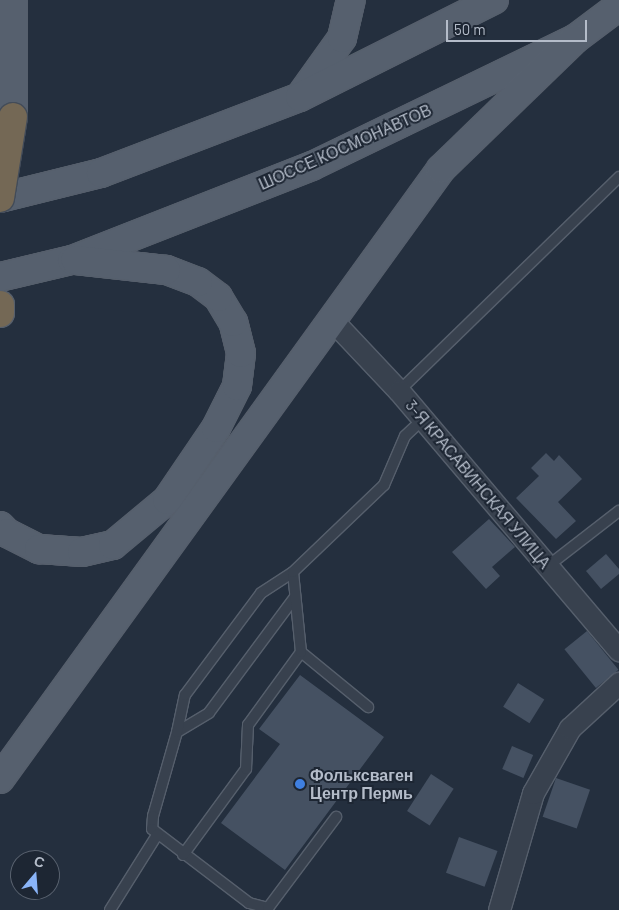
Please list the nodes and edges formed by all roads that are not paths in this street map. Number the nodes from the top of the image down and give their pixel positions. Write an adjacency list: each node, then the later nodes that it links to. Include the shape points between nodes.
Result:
1 (13, 0): 7 (main road)
2 (351, 0): 6 (main road, via 342,38)
3 (494, 0): 6 (main road)
4 (619, 6): 5 (main road, ШОССЕ КОСМОНАВТОВ)
5 (575, 39): 10 (main road, ШОССЕ КОСМОНАВТОВ, via 312,166); 14 (main road, via 441,169)
6 (300, 97): 9 (main road, via 101,173)
7 (13, 117): 9 (highway, bridge)
8 (619, 177): 15 (lane)
9 (0, 198)
10 (72, 260): 11 (main road, ШОССЕ КОСМОНАВТОВ); 18 (main road, via 166,270 198,282 218,297 233,322 241,353 237,386 216,428 167,500 113,545 82,552 39,549)
11 (0, 277)
12 (0, 305): 13 (highway)
13 (0, 314)
14 (333, 321): 15 (street, 3-Я КРАСАВИНСКАЯ УЛИЦА); 27 (main road)
15 (399, 391): 16 (street, 3-Я КРАСАВИНСКАЯ УЛИЦА)
16 (423, 419): 19 (street, 3-Я КРАСАВИНСКАЯ УЛИЦА); 20 (lane, via 405,436 384,485)
17 (619, 511): 19 (lane)
18 (0, 526)
19 (548, 566): 22 (street, 3-Я КРАСАВИНСКАЯ УЛИЦА)
20 (293, 572): 21 (lane); 26 (lane, via 261,593 185,695)
21 (295, 597): 23 (lane); 26 (lane, via 209,712)
22 (619, 650)
23 (301, 652): 25 (lane); 30 (lane, via 248,725 246,769)
24 (619, 683): 32 (street, via 570,728 533,793)
25 (368, 707)
26 (177, 732): 29 (lane, via 151,822)
27 (0, 778)
28 (336, 818): 30 (lane, via 268,908 249,903)
29 (157, 835): 30 (lane); 31 (lane)
30 (183, 854)
31 (110, 910)
32 (499, 910)

